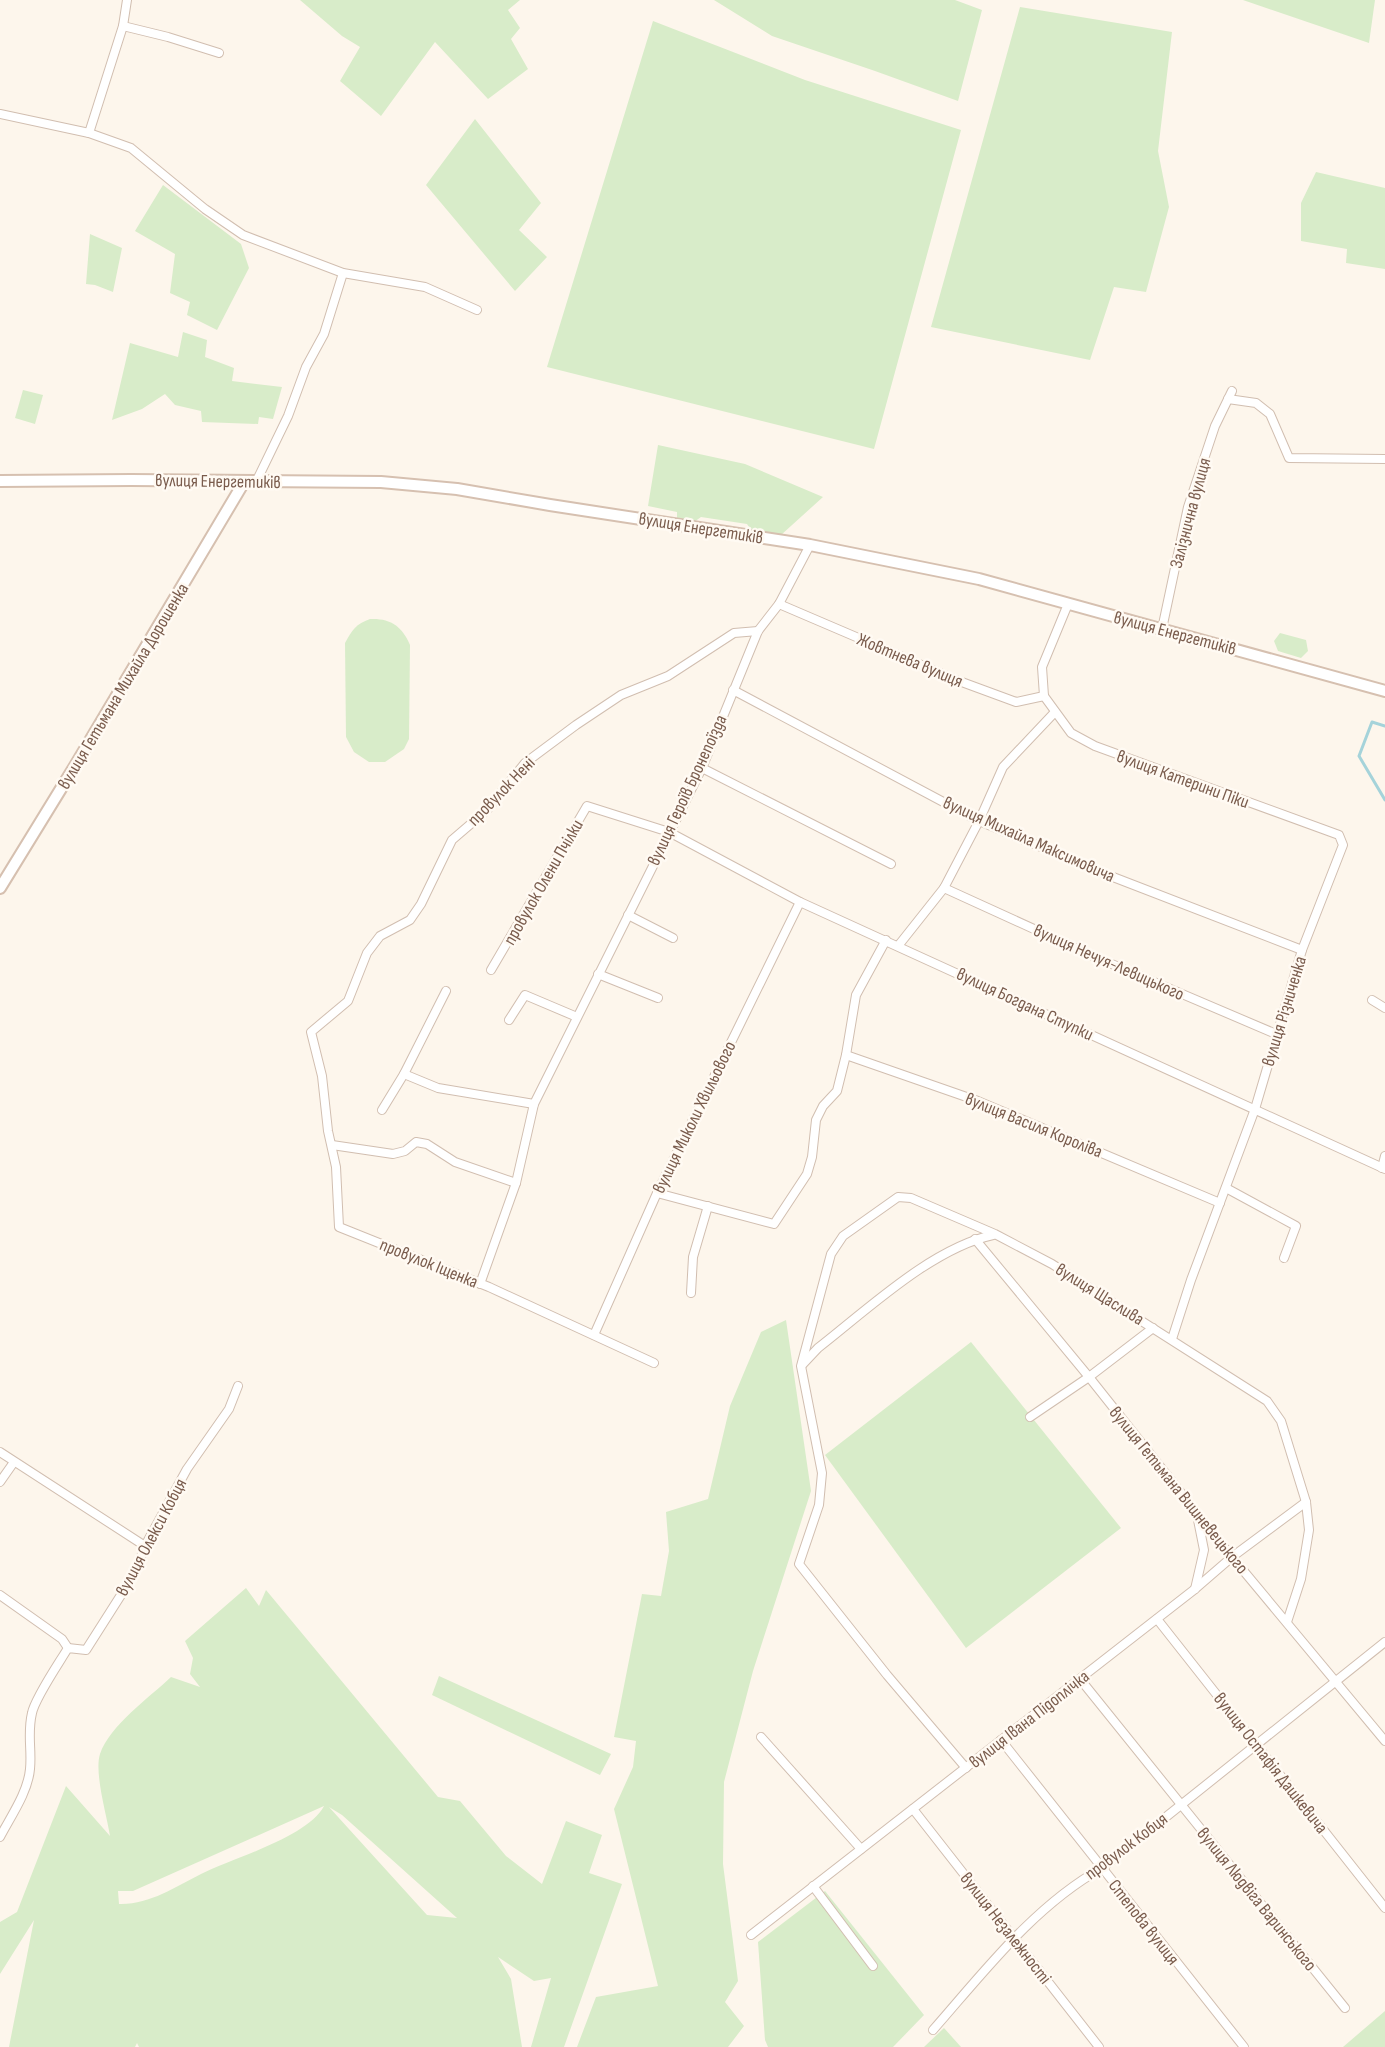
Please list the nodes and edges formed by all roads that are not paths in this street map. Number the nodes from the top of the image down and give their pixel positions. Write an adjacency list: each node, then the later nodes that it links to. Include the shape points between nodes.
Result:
1 (127, 0): 2 (street)
2 (123, 26): 3 (street); 5 (street)
3 (219, 53)
4 (0, 114): 5 (street)
5 (89, 133): 6 (street, via 131,147 205,209 243,235)
6 (343, 273): 7 (street, via 425,287); 13 (street, via 324,334)
7 (477, 310)
8 (1232, 391): 9 (street, Залізнична вулиця)
9 (1228, 399): 10 (street, via 1256,403 1270,414 1289,458); 17 (street, Залізнична вулиця, via 1188,507)
10 (1385, 459)
11 (0, 481): 12 (main road, вулиця Енергетиків)
12 (244, 482): 13 (main road, вулиця Енергетиків); 28 (main road, вулиця Гетьмана Михайла Дорошенка)
13 (256, 482): 14 (main road, вулиця Енергетиків, via 433,485)
14 (810, 545): 15 (street, вулиця Героїв Бронепоїзда); 16 (main road, вулиця Енергетиків, via 979,579)
15 (779, 604): 18 (street, вулиця Героїв Бронепоїзда); 21 (street, Жовтнева вулиця, via 1016,702)
16 (1068, 604): 17 (main road, вулиця Енергетиків); 21 (street, via 1042,667)
17 (1162, 629): 20 (main road, вулиця Енергетиків)
18 (758, 631): 19 (street, вулиця Героїв Бронепоїзда); 44 (street, провулок Нені, via 734,633 668,676 621,695 525,763 487,810 452,840 410,920 380,936 368,953 348,1001)
19 (733, 690): 23 (street, вулиця Героїв Бронепоїзда); 24 (street, вулиця Михайла Максимовича)
20 (1385, 691)
21 (1044, 696): 22 (street, вулиця Катерини Піки)
22 (1054, 712): 24 (street, via 1004,767); 26 (street, вулиця Катерини Піки, via 1071,733 1095,746)
23 (702, 768): 25 (street, вулиця Героїв Бронепоїзда); 27 (street)
24 (979, 821): 29 (street); 35 (street, вулиця Михайла Максимовича)
25 (669, 832): 30 (street, вулиця Богдана Ступки); 31 (street, вулиця Героїв Бронепоїзда); 36 (street, провулок Олени Пчілки, via 587,806)
26 (1339, 835): 35 (street, вулиця Різниченка, via 1343,845)
27 (891, 864)
28 (0, 888)
29 (944, 888): 34 (street); 45 (street, вулиця Нечуя-Левицького)
30 (800, 902): 33 (street, вулиця Богдана Ступки); 56 (street, вулиця Миколи Хвильового)
31 (627, 915): 32 (street); 37 (street, вулиця Героїв Бронепоїзда)
32 (673, 938)
33 (886, 940): 34 (street, вулиця Богдана Ступки); 46 (street, via 856,995)
34 (898, 945): 49 (street, вулиця Богдана Ступки)
35 (1302, 950): 45 (street, вулиця Різниченка)
36 (491, 970)
37 (598, 974): 39 (street); 42 (street, вулиця Героїв Бронепоїзда)
38 (446, 991): 47 (street)
39 (658, 998)
40 (1372, 1000): 41 (street)
41 (1385, 1008)
42 (577, 1017): 43 (street, via 525,995); 48 (street, вулиця Героїв Бронепоїзда)
43 (509, 1020)
44 (311, 1032): 51 (street, провулок Іщенка)
45 (1276, 1034): 49 (street, вулиця Різниченка)
46 (846, 1055): 57 (street, вулиця Василя Короліва, via 978,1101); 58 (street, via 837,1091 816,1120 807,1174 774,1224)
47 (404, 1074): 48 (street, via 438,1089); 50 (street)
48 (534, 1104): 54 (street, вулиця Героїв Бронепоїзда)
49 (1255, 1109): 53 (street, вулиця Богдана Ступки); 55 (street, вулиця Різниченка)
50 (382, 1110)
51 (332, 1145): 54 (street, via 393,1154 416,1143 427,1144 455,1162); 62 (street, провулок Іщенка, via 339,1227)
52 (1385, 1156): 53 (street)
53 (1384, 1168)
54 (516, 1183): 62 (street, вулиця Героїв Бронепоїзда)
55 (1226, 1188): 57 (street, вулиця Різниченка); 61 (street, via 1296,1226)
56 (657, 1193): 58 (street); 65 (street, вулиця Миколи Хвильового)
57 (1220, 1203): 66 (street, вулиця Різниченка)
58 (708, 1206): 63 (street, via 693,1257)
59 (995, 1234): 60 (street); 64 (street, вулиця Щаслива, via 1052,1264); 68 (street, вулиця Щаслива, via 911,1198 898,1197 843,1236 831,1254)
60 (975, 1239): 68 (street, via 927,1263 818,1348); 69 (street, вулиця Гетьмана Вишневецького)
61 (1284, 1257)
62 (480, 1284): 65 (street, провулок Іщенка)
63 (691, 1293)
64 (1154, 1328): 66 (street, вулиця Щаслива); 69 (street)
65 (594, 1335): 67 (street, провулок Іщенка)
66 (1172, 1339): 75 (street, вулиця Щаслива, via 1267,1401 1281,1421)
67 (654, 1363)
68 (801, 1366): 91 (street, via 822,1473 819,1505 799,1564)
69 (1089, 1377): 71 (street); 76 (street, вулиця Гетьмана Вишневецького)
70 (238, 1386): 77 (street, вулиця Олекси Кобця, via 229,1409 187,1468)
71 (1030, 1417)
72 (0, 1452): 73 (street)
73 (14, 1461): 74 (street); 77 (street)
74 (0, 1482)
75 (1306, 1502): 78 (street, вулиця Івана Підоплічка); 82 (street, вулиця Щаслива, via 1309,1530 1301,1579)
76 (1196, 1510): 78 (street, вулиця Гетьмана Вишневецького); 79 (street, via 1204,1550)
77 (145, 1546): 84 (street, вулиця Олекси Кобця, via 135,1573 86,1650)
78 (1232, 1557): 79 (street, вулиця Івана Підоплічка); 82 (street, вулиця Гетьмана Вишневецького)
79 (1195, 1590): 81 (street, вулиця Івана Підоплічка)
80 (0, 1595): 84 (street)
81 (1157, 1619): 85 (street, вулиця Івана Підоплічка); 90 (street, вулиця Остафія Дашкевича)
82 (1287, 1622): 86 (street, вулиця Гетьмана Вишневецького)
83 (1385, 1642): 86 (street, провулок Кобця)
84 (68, 1648): 94 (street, via 32,1710 28,1738 30,1771)
85 (1080, 1679): 88 (street, вулиця Івана Підоплічка); 92 (street, вулиця Людвіга Варинського)
86 (1336, 1679): 89 (street, вулиця Гетьмана Вишневецького); 90 (street, провулок Кобця)
87 (761, 1737): 95 (street)
88 (1001, 1740): 91 (street, вулиця Івана Підоплічка); 96 (street, Степова вулиця)
89 (1385, 1741)
90 (1255, 1744): 92 (street, провулок Кобця); 98 (street, вулиця Остафія Дашкевича)
91 (966, 1768): 93 (street, вулиця Івана Підоплічка)
92 (1180, 1804): 96 (street, провулок Кобця); 102 (street, вулиця Людвіга Варинського)
93 (913, 1809): 95 (street, вулиця Івана Підоплічка); 100 (street, вулиця Незалежності)
94 (0, 1837)
95 (861, 1849): 97 (street, вулиця Івана Підоплічка)
96 (1102, 1868): 100 (street, провулок Кобця, via 1077,1882); 105 (street, Степова вулиця)
97 (813, 1886): 99 (street, вулиця Івана Підоплічка); 101 (street)
98 (1385, 1908)
99 (751, 1935)
100 (1014, 1939): 103 (street, провулок Кобця); 104 (street, вулиця Незалежності)
101 (873, 1966)
102 (1345, 2008)
103 (933, 2030)
104 (1099, 2047)
105 (1244, 2047)

